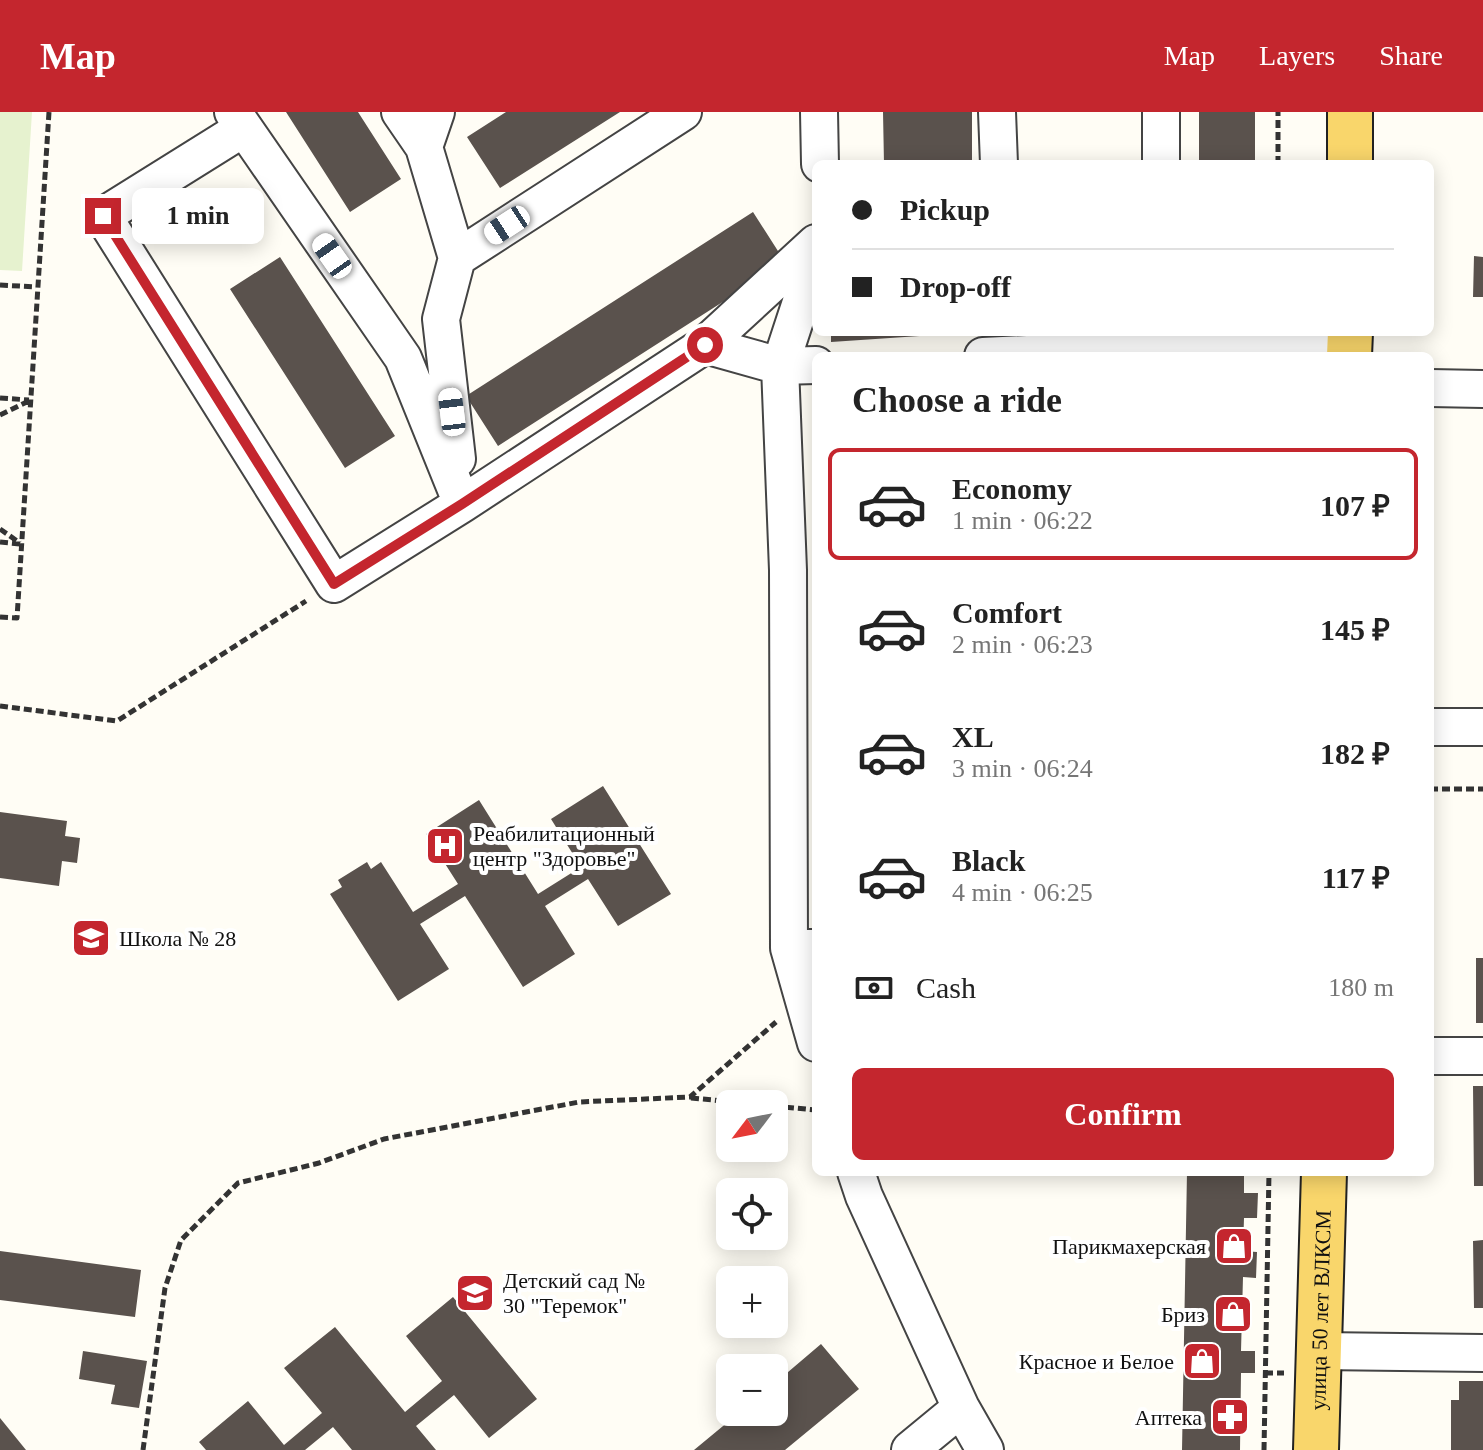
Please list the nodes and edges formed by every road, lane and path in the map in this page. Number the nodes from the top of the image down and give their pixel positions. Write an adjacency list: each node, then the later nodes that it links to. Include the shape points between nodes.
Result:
1 (49, 112): 21 (path)
2 (400, 112): 11 (street)
3 (436, 112): 11 (street)
4 (683, 112): 18 (street)
5 (819, 112): 12 (street)
6 (997, 112): 13 (street)
7 (1161, 112): 14 (street)
8 (1278, 112): 15 (path)
9 (1350, 112): 16 (main road)
10 (238, 120): 32 (street, via 403,358); 37 (street, via 103,216)
11 (424, 147): 18 (street)
12 (820, 160)
13 (999, 160)
14 (1161, 160)
15 (1278, 160)
16 (1350, 160)
17 (812, 247): 23 (street)
18 (457, 258): 32 (street, via 441,319)
19 (812, 268): 26 (street)
20 (0, 285): 21 (path)
21 (36, 287): 30 (path)
22 (1349, 342): 24 (street)
23 (705, 345): 26 (street); 32 (street)
24 (1088, 352)
25 (812, 365): 26 (street)
26 (780, 366): 36 (street)
27 (1434, 388): 28 (street)
28 (1483, 389)
29 (0, 398): 30 (path)
30 (30, 400): 31 (path); 35 (path)
31 (0, 415)
32 (462, 504): 37 (street)
33 (0, 529): 35 (path)
34 (0, 542): 35 (path)
35 (21, 544): 38 (path, via 17,618)
36 (802, 569): 42 (street)
37 (334, 584): 39 (path, via 117,721)
38 (0, 617)
39 (0, 706)
40 (1434, 727): 41 (street)
41 (1483, 727)
42 (802, 779): 45 (street)
43 (1434, 789): 44 (path)
44 (1483, 789)
45 (802, 948): 46 (street)
46 (802, 999): 47 (street); 50 (path)
47 (812, 1030)
48 (1434, 1056): 49 (street)
49 (1483, 1056)
50 (690, 1097): 51 (path); 60 (path, via 579,1102 384,1139 319,1163 238,1183 181,1240 165,1288)
51 (716, 1100)
52 (788, 1107): 53 (path)
53 (812, 1110)
54 (857, 1176): 59 (street)
55 (1269, 1176): 63 (path)
56 (1324, 1176): 57 (main road, улица 50 лет ВЛКСМ)
57 (1319, 1351): 58 (street); 64 (main road, улица 50 лет ВЛКСМ)
58 (1483, 1353)
59 (961, 1408): 61 (street); 62 (street)
60 (143, 1450)
61 (910, 1450)
62 (985, 1450)
63 (1264, 1450)
64 (1316, 1450)

